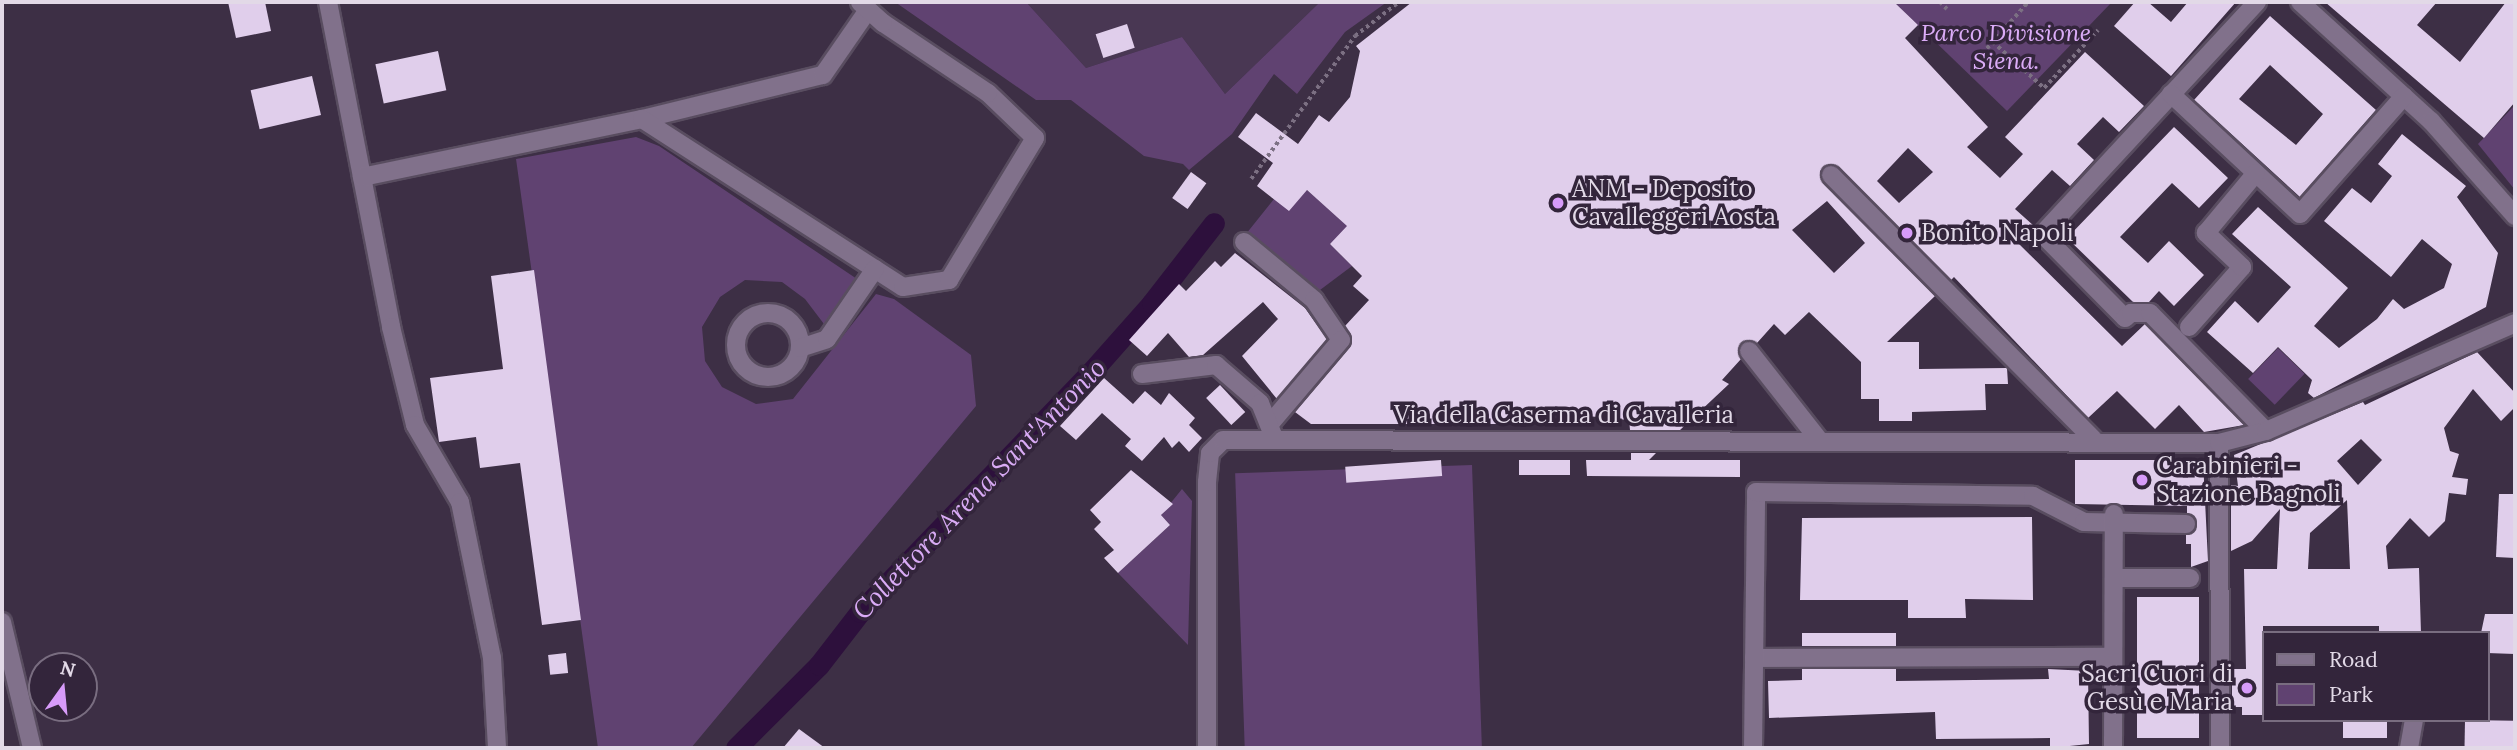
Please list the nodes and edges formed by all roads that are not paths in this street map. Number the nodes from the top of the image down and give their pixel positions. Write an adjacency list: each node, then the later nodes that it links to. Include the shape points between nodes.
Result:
1 (328, 2): 10 (street)
2 (2257, 2): 5 (street)
3 (2301, 2): 6 (street)
4 (864, 6): 7 (street, via 823,75); 13 (street, via 988,93 1035,138 949,280 903,287)
5 (2171, 94): 8 (street); 20 (street, via 2042,234 2125,318 2131,313 2150,313)
6 (2404, 96): 8 (street, via 2300,214); 11 (street)
7 (642, 119): 10 (street); 13 (street)
8 (2256, 173): 15 (street, via 2206,233 2242,267)
9 (1831, 175): 21 (street)
10 (362, 177): 33 (street, via 415,425 460,502 492,658)
11 (2515, 216)
12 (1244, 242): 19 (street, via 1314,300 1341,340)
13 (875, 269): 16 (street, via 827,339)
14 (2515, 323): 20 (street, Via della Caserma di Cavalleria)
15 (2189, 327)
16 (800, 348)
17 (1749, 351): 22 (street)
18 (1142, 374): 19 (street, via 1216,365 1260,403)
19 (1272, 431): 22 (street, Via della Caserma di Cavalleria); 34 (street, Via della Caserma di Cavalleria, via 1223,440 1210,453)
20 (2266, 431): 23 (street, Via della Caserma di Cavalleria)
21 (2093, 439): 22 (street, Via della Caserma di Cavalleria); 23 (street, Via della Caserma di Cavalleria)
22 (1819, 440)
23 (2219, 443): 37 (street)
24 (2114, 518): 25 (street); 26 (street); 30 (street, via 2084,522 2033,496 1756,492)
25 (2186, 524)
26 (2114, 578): 27 (street); 29 (street)
27 (2190, 579)
28 (2, 622): 32 (street)
29 (2113, 657): 30 (street); 36 (street)
30 (1754, 658): 35 (street)
31 (2414, 722): 38 (street)
32 (32, 748)
33 (497, 748)
34 (1207, 748)
35 (1753, 748)
36 (2113, 748)
37 (2220, 748)
38 (2409, 748)

